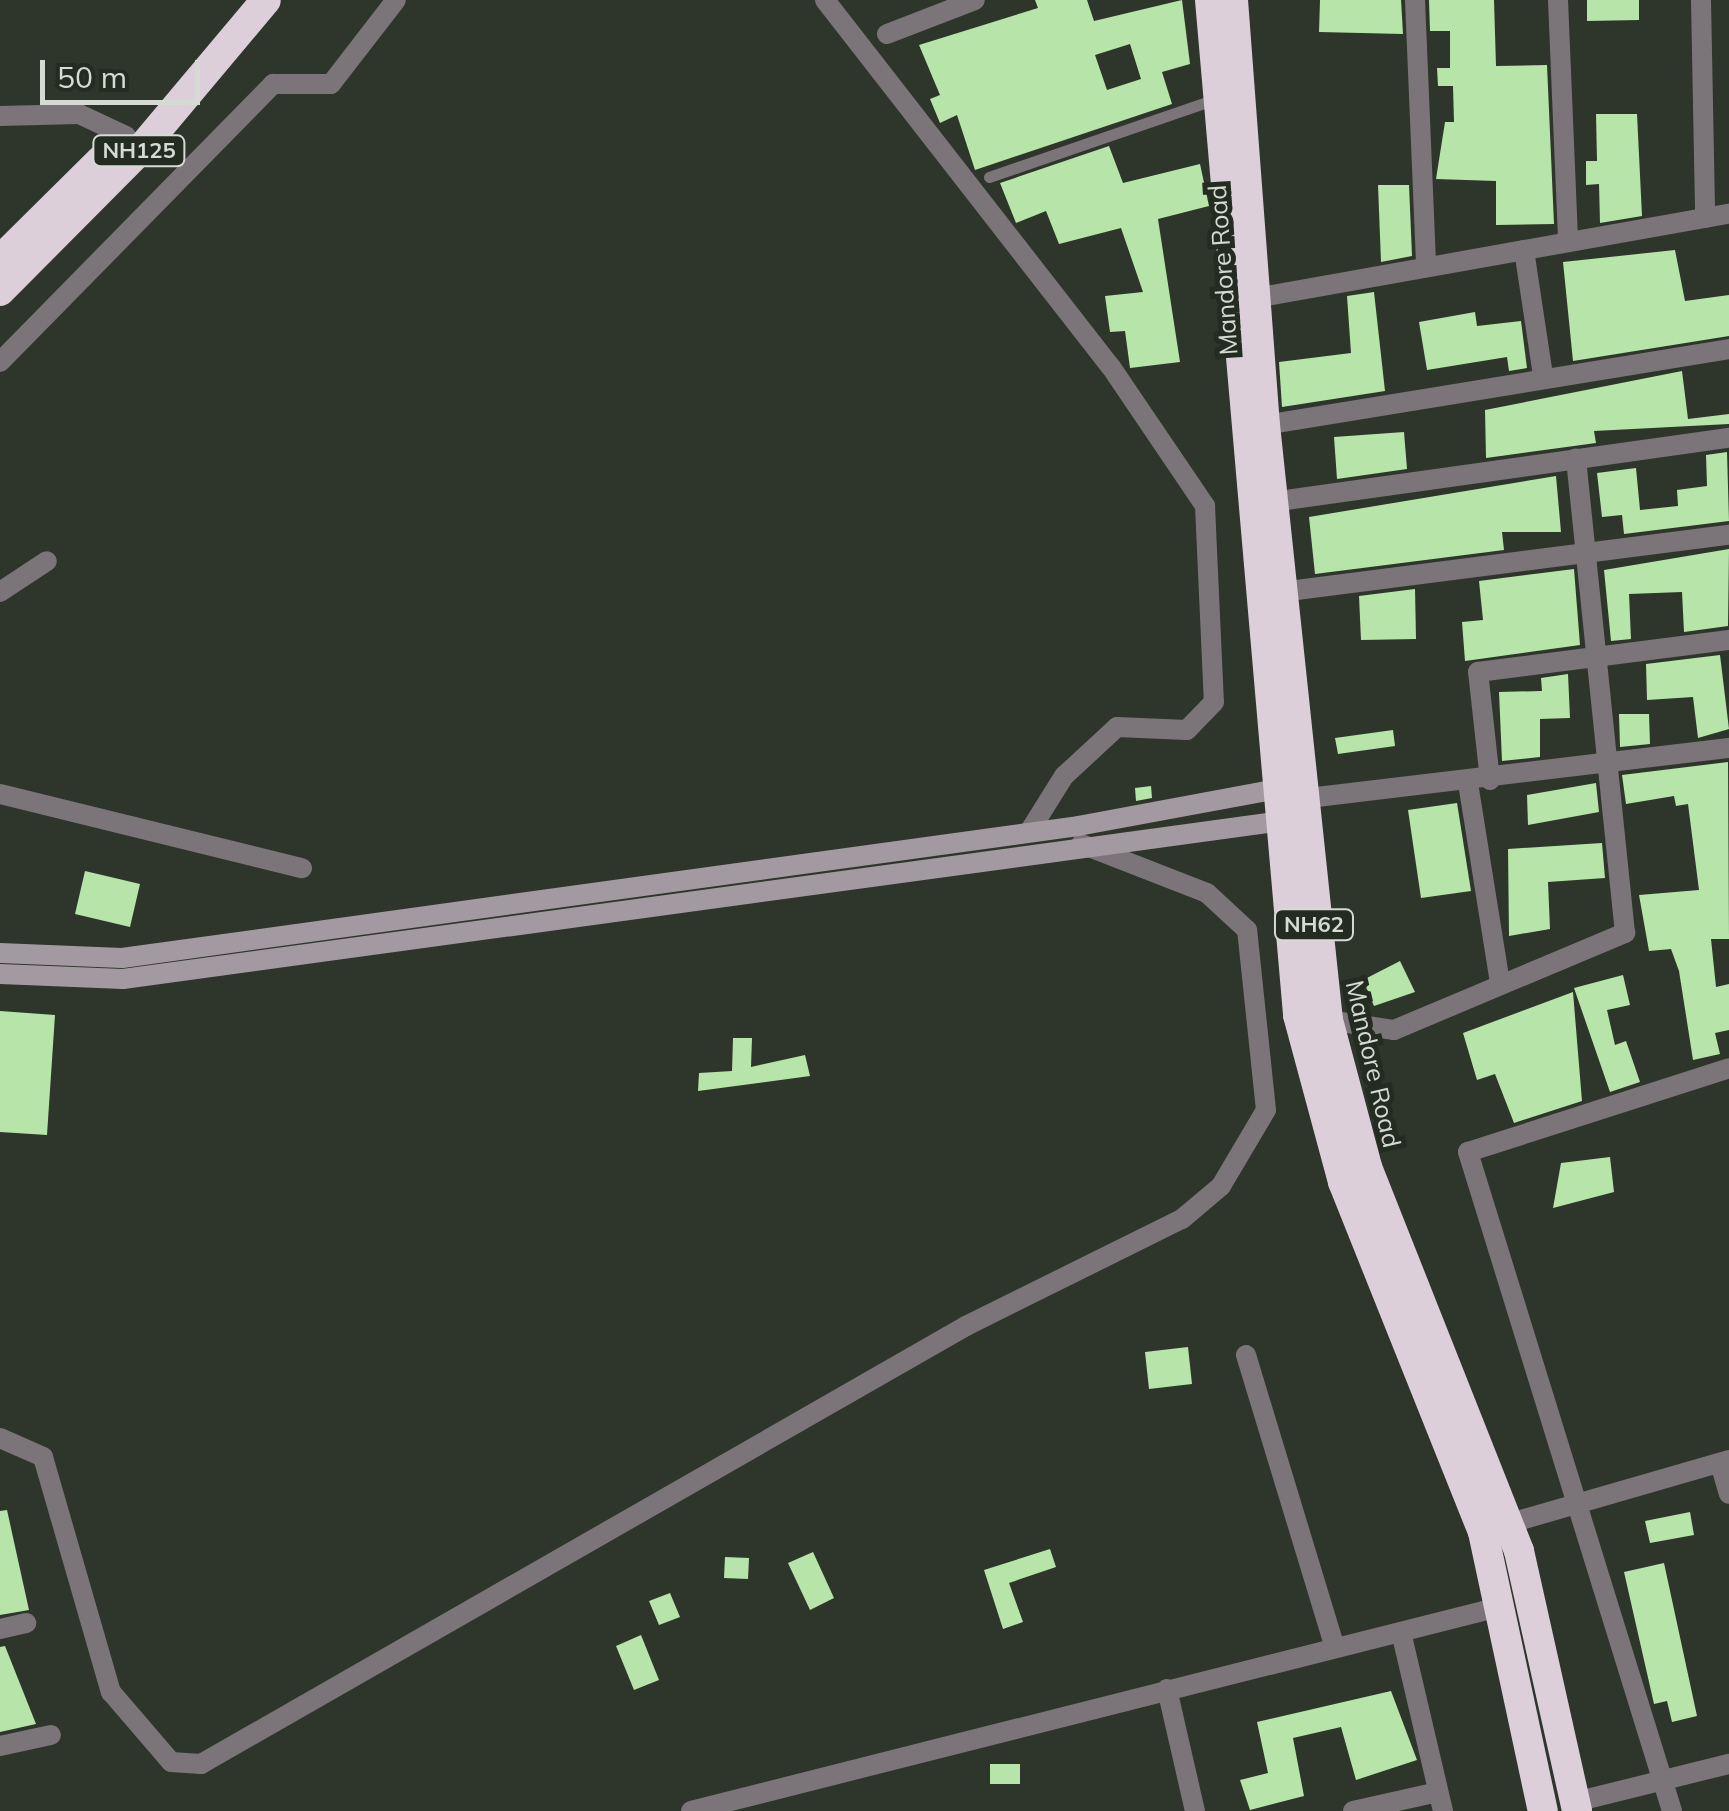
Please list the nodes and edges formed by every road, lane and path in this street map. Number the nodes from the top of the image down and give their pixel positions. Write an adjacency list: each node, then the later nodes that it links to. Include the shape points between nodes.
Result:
1 (240, 0): 14 (highway, NH125)
2 (266, 0): 22 (highway, NH125, via 141,149)
3 (396, 0): 25 (street, via 331,84 273,84)
4 (825, 0): 46 (street, via 1132,396 1206,506 1214,702 1187,730 1117,727 1064,776)
5 (975, 0): 11 (street)
6 (1210, 0): 12 (highway, Mandore Road / NH62)
7 (1234, 0): 23 (highway, Mandore Road / NH62)
8 (1415, 0): 21 (street)
9 (1558, 0): 18 (street)
10 (1701, 0): 17 (street)
11 (887, 34)
12 (1215, 99): 15 (lane); 23 (highway, Mandore Road / NH62)
13 (0, 116): 14 (street, via 79,114)
14 (126, 136): 20 (highway, NH125)
15 (989, 177)
16 (1729, 214): 17 (street)
17 (1706, 218): 18 (street)
18 (1568, 242): 19 (street)
19 (1524, 250): 21 (street); 26 (street)
20 (0, 260)
21 (1426, 267): 23 (street)
22 (0, 292)
23 (1244, 299): 27 (highway, Mandore Road / NH62); 43 (highway, Mandore Road / NH62)
24 (1729, 349): 26 (street)
25 (0, 362)
26 (1543, 376): 27 (street)
27 (1264, 425): 30 (highway, Mandore Road / NH62)
28 (1729, 438): 29 (street)
29 (1576, 459): 30 (street); 32 (street)
30 (1272, 502): 35 (highway, Mandore Road / NH62)
31 (1729, 535): 32 (street)
32 (1586, 553): 35 (street); 37 (street)
33 (47, 561): 34 (street)
34 (0, 592)
35 (1281, 592): 43 (highway, Mandore Road / NH62)
36 (1729, 640): 37 (street)
37 (1597, 656): 39 (street); 40 (street, via 1478,672)
38 (1729, 748): 39 (street)
39 (1608, 764): 40 (street); 53 (street, via 1626,934)
40 (1490, 780): 41 (street)
41 (1468, 783): 43 (street); 53 (street)
42 (0, 794): 49 (street)
43 (1286, 794): 44 (street); 45 (highway, Mandore Road / NH62); 54 (highway, Mandore Road / NH62)
44 (1134, 815): 46 (street); 47 (street)
45 (1275, 822): 47 (street); 61 (highway, Mandore Road / NH62, via 1308,1067 1386,1300)
46 (1029, 832): 51 (street)
47 (1138, 838): 48 (street)
48 (1081, 844): 51 (street); 57 (street, via 1225,902 1253,946 1266,1110 1245,1158 1182,1219 966,1326 191,1766 161,1754 104,1680 46,1464)
49 (302, 868)
50 (0, 953): 51 (street)
51 (123, 969): 52 (street)
52 (0, 974)
53 (1500, 982): 54 (street, via 1394,1030)
54 (1328, 1020): 61 (highway, Mandore Road / NH62, via 1366,1167)
55 (1729, 1068): 60 (street, via 1468,1152)
56 (1246, 1355): 66 (street)
57 (14, 1440)
58 (1724, 1461): 59 (street); 60 (street)
59 (1729, 1494)
60 (1582, 1501): 61 (street); 71 (street)
61 (1496, 1527): 62 (highway, Mandore Road / NH62); 74 (highway, Mandore Road / NH62)
62 (1503, 1606): 65 (street); 78 (highway, Mandore Road / NH62)
63 (26, 1623): 64 (street)
64 (0, 1629)
65 (1401, 1632): 66 (street); 72 (street)
66 (1335, 1648): 67 (street)
67 (1167, 1689): 73 (street); 76 (street)
68 (52, 1735): 69 (street)
69 (0, 1746)
70 (1729, 1764): 71 (street)
71 (1662, 1779): 74 (street); 79 (street)
72 (1441, 1801): 77 (street)
73 (753, 1803): 75 (street)
74 (1576, 1807)
75 (691, 1811)
76 (1195, 1811)
77 (1354, 1811)
78 (1544, 1811)
79 (1672, 1811)

